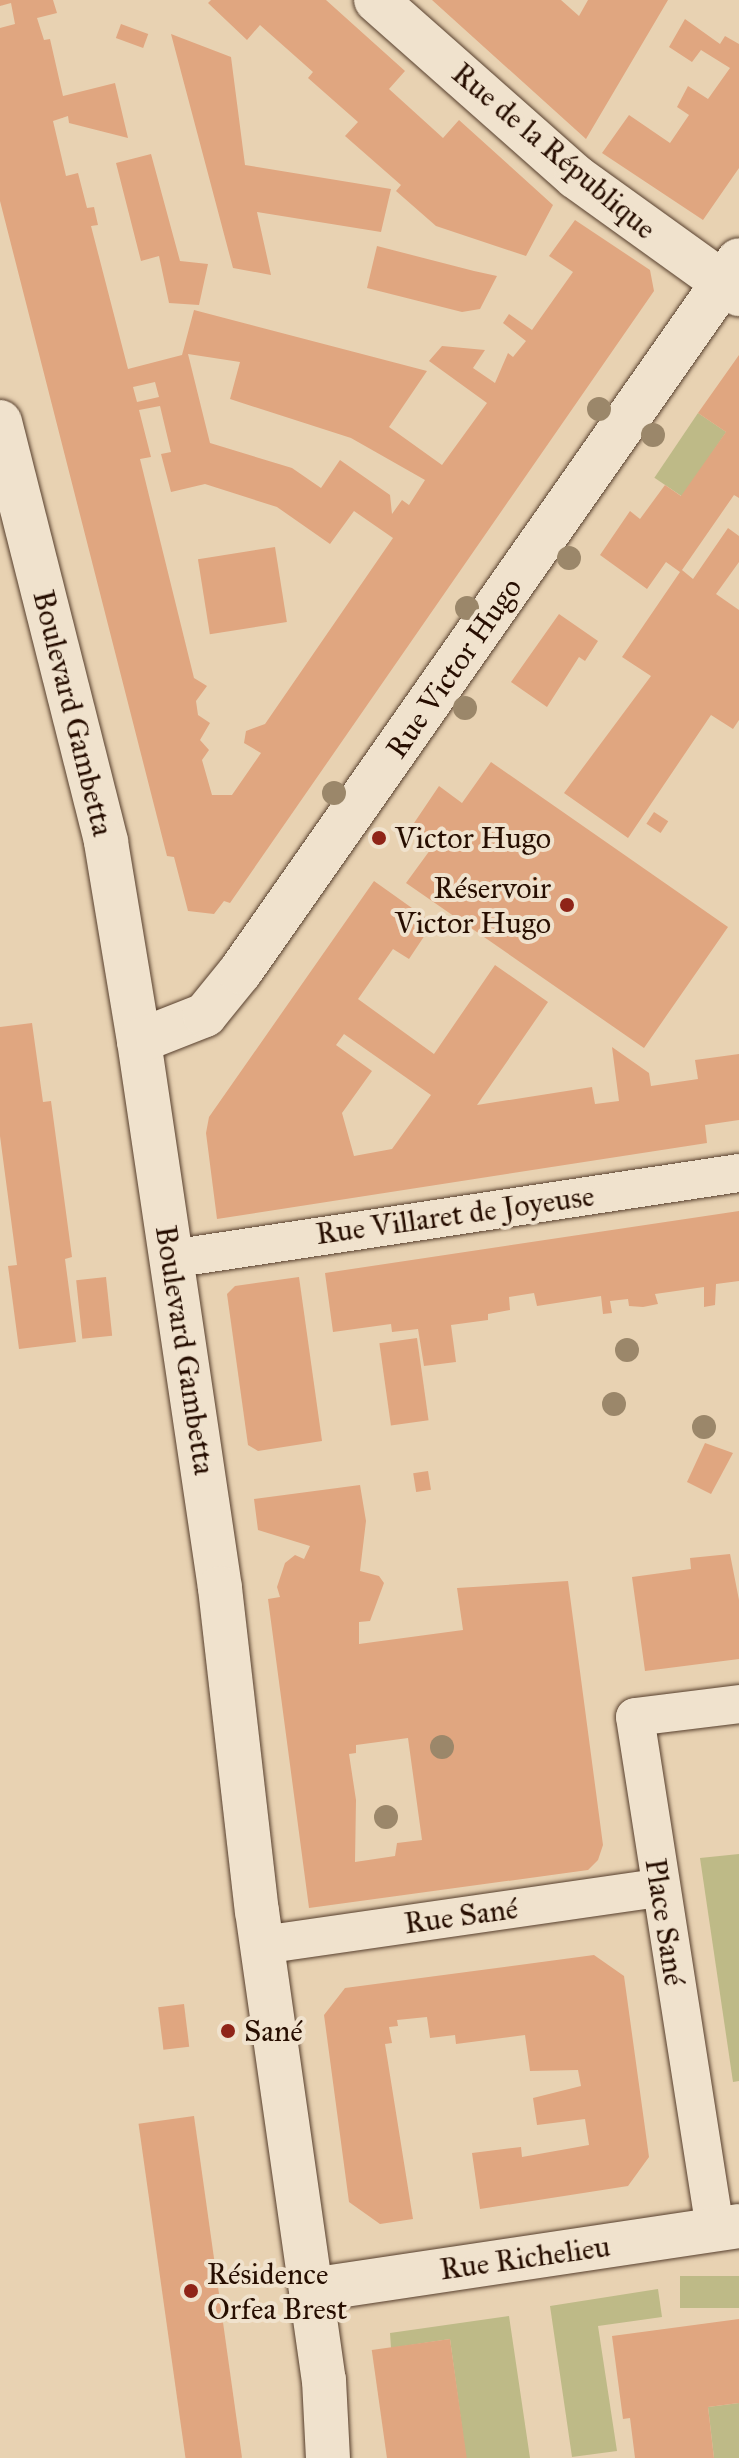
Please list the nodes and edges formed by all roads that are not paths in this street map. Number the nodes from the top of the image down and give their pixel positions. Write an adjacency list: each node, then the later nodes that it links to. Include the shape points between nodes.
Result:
1 (376, 0): 2 (street, Rue de la République, via 576,177)
2 (734, 280): 4 (street, Rue Victor Hugo, via 240,972 205,1015)
3 (0, 422): 4 (street, Boulevard Gambetta, via 106,842)
4 (139, 1041): 6 (street, Boulevard Gambetta)
5 (739, 1173): 6 (street, Rue Villaret de Joyeuse)
6 (171, 1259): 9 (street, Boulevard Gambetta, via 220,1588)
7 (739, 1704): 8 (street, Place Sané, via 635,1717)
8 (659, 1888): 9 (street, Rue Sané); 10 (street, Place Sané)
9 (262, 1945): 11 (street, Boulevard Gambetta)
10 (727, 2227): 11 (street, Rue Richelieu)
11 (311, 2290): 12 (street, Boulevard Gambetta); 13 (street, Boulevard Gambetta)
12 (300, 2458)
13 (328, 2458)

